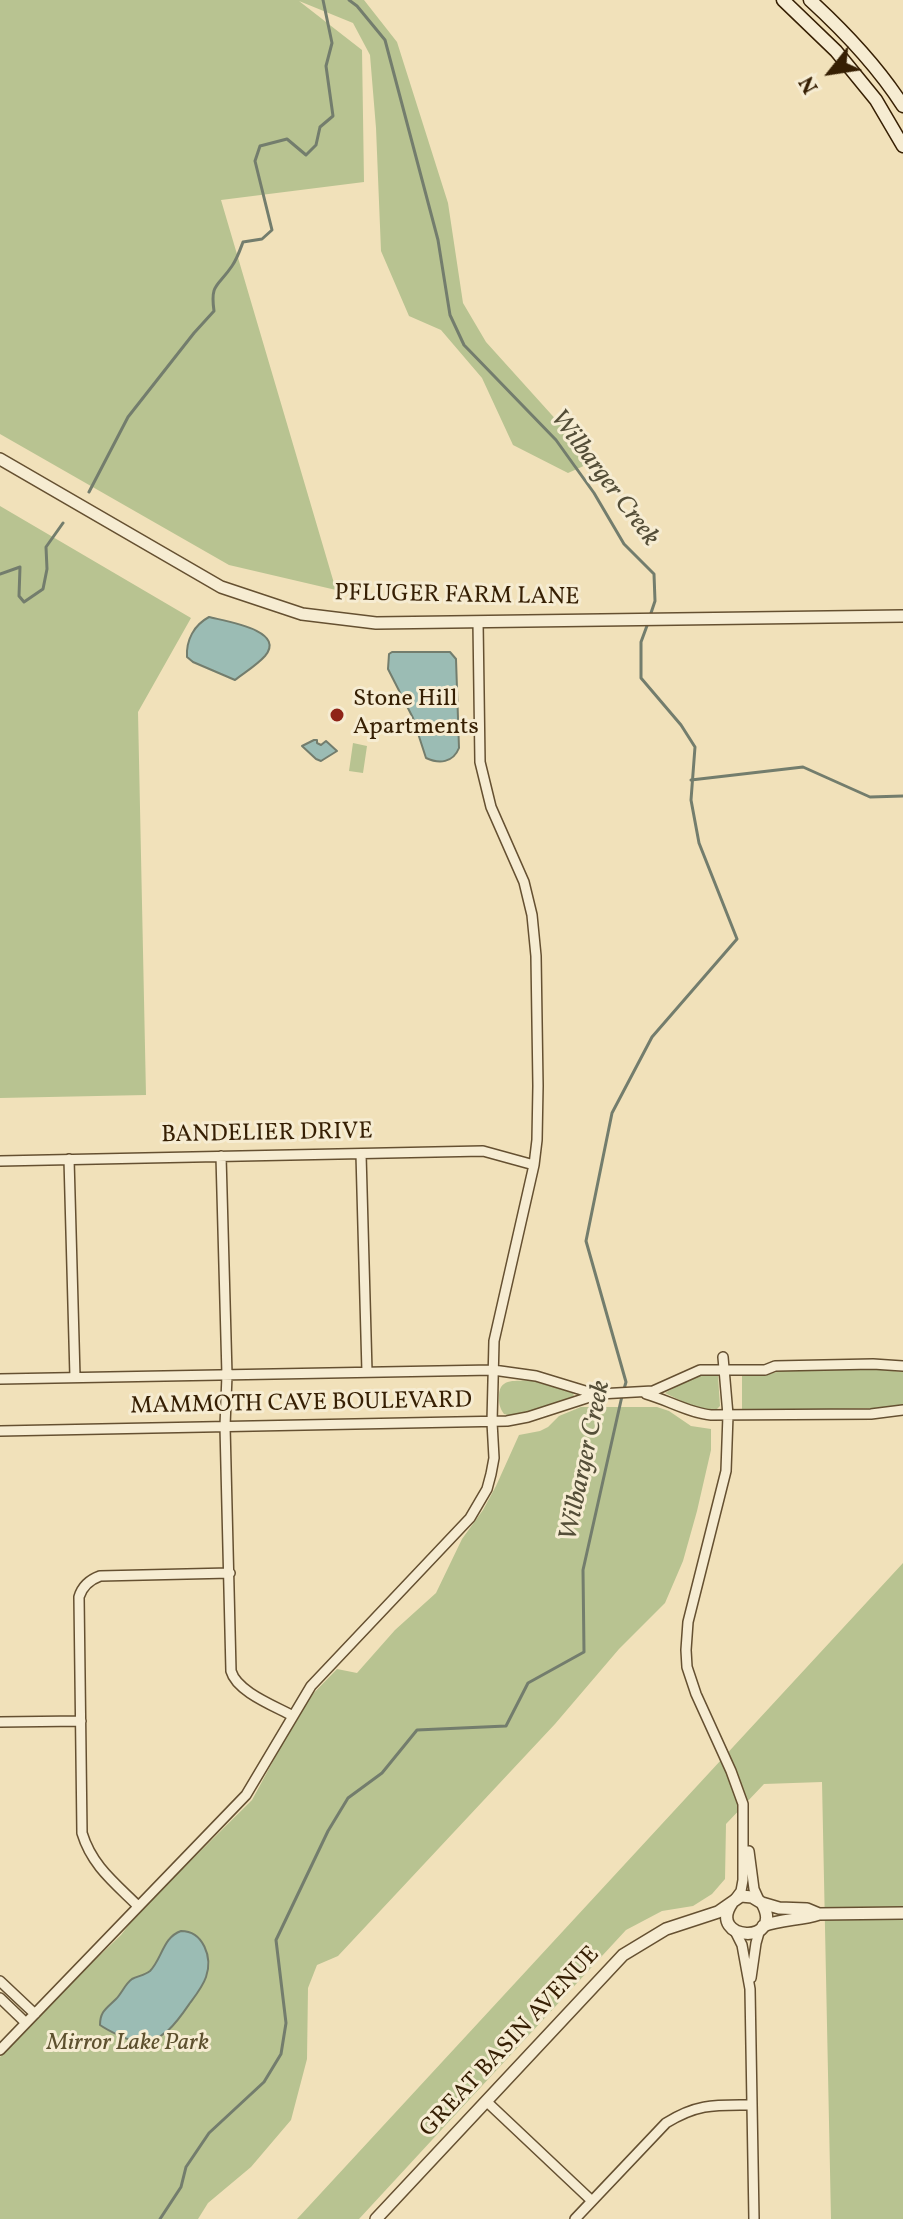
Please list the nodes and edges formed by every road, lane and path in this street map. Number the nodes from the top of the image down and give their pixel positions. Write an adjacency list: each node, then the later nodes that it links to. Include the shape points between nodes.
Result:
1 (783, 0): 4 (main road, via 836,51)
2 (810, 0): 3 (main road)
3 (892, 89): 4 (street); 5 (main road)
4 (876, 100): 6 (main road)
5 (903, 106)
6 (903, 146)
7 (0, 459): 9 (street, PFLUGER FARM LANE, via 235,592 330,618)
8 (903, 616): 9 (street, PFLUGER FARM LANE)
9 (478, 622): 14 (street, via 480,762 491,807 524,882 532,915 538,1086)
10 (361, 1154): 11 (street, BANDELIER DRIVE); 14 (street, BANDELIER DRIVE, via 483,1151); 19 (street)
11 (221, 1156): 12 (street, BANDELIER DRIVE); 20 (street)
12 (69, 1159): 13 (street, BANDELIER DRIVE); 21 (street)
13 (0, 1161)
14 (534, 1165): 17 (street, via 496,1329)
15 (723, 1357): 18 (street)
16 (903, 1366): 18 (street, MAMMOTH CAVE BOULEVARD)
17 (493, 1370): 19 (street, MAMMOTH CAVE BOULEVARD); 24 (street, MAMMOTH CAVE BOULEVARD); 27 (street)
18 (724, 1370): 23 (street, MAMMOTH CAVE BOULEVARD, via 700,1370); 26 (street)
19 (367, 1372): 20 (street, MAMMOTH CAVE BOULEVARD)
20 (227, 1375): 21 (street, MAMMOTH CAVE BOULEVARD); 28 (street)
21 (75, 1377): 22 (street, MAMMOTH CAVE BOULEVARD)
22 (0, 1379)
23 (643, 1393): 24 (street, MAMMOTH CAVE BOULEVARD); 26 (street, MAMMOTH CAVE BOULEVARD, via 702,1414)
24 (599, 1394): 27 (street, MAMMOTH CAVE BOULEVARD, via 528,1417)
25 (903, 1410): 26 (street, MAMMOTH CAVE BOULEVARD)
26 (728, 1415): 34 (street, via 726,1471 688,1622 686,1650 696,1694 740,1794)
27 (492, 1422): 28 (street, MAMMOTH CAVE BOULEVARD); 31 (street, via 491,1474 470,1518 320,1674)
28 (225, 1426): 29 (street, MAMMOTH CAVE BOULEVARD); 30 (street)
29 (0, 1431)
30 (230, 1573): 31 (street, via 233,1676 245,1690); 32 (street, via 107,1575 81,1589)
31 (293, 1716): 37 (street, via 246,1795)
32 (81, 1721): 33 (street); 37 (street, via 86,1847 99,1868)
33 (0, 1722)
34 (743, 1816): 35 (street, via 743,1880); 36 (street, via 752,1880)
35 (733, 1901): 36 (street, via 748,1896); 40 (street, GREAT BASIN AVENUE); 42 (street, via 727,1913)
36 (761, 1902): 39 (street); 41 (street, via 767,1916)
37 (138, 1906): 46 (street)
38 (903, 1913): 39 (street)
39 (819, 1914): 41 (street)
40 (694, 1920): 42 (street, via 717,1920); 49 (street, GREAT BASIN AVENUE, via 666,1929 623,1955)
41 (762, 1928): 42 (street, via 750,1934); 44 (street)
42 (733, 1929): 44 (street, via 742,1945)
43 (0, 1981): 46 (street)
44 (750, 1989): 50 (street)
45 (0, 1998): 47 (street)
46 (35, 2014): 47 (street)
47 (26, 2023): 48 (street)
48 (0, 2050)
49 (486, 2101): 51 (street); 52 (street, GREAT BASIN AVENUE)
50 (752, 2105): 51 (street, via 699,2107 666,2123); 54 (street)
51 (592, 2201): 53 (street)
52 (376, 2219)
53 (575, 2219)
54 (754, 2219)

